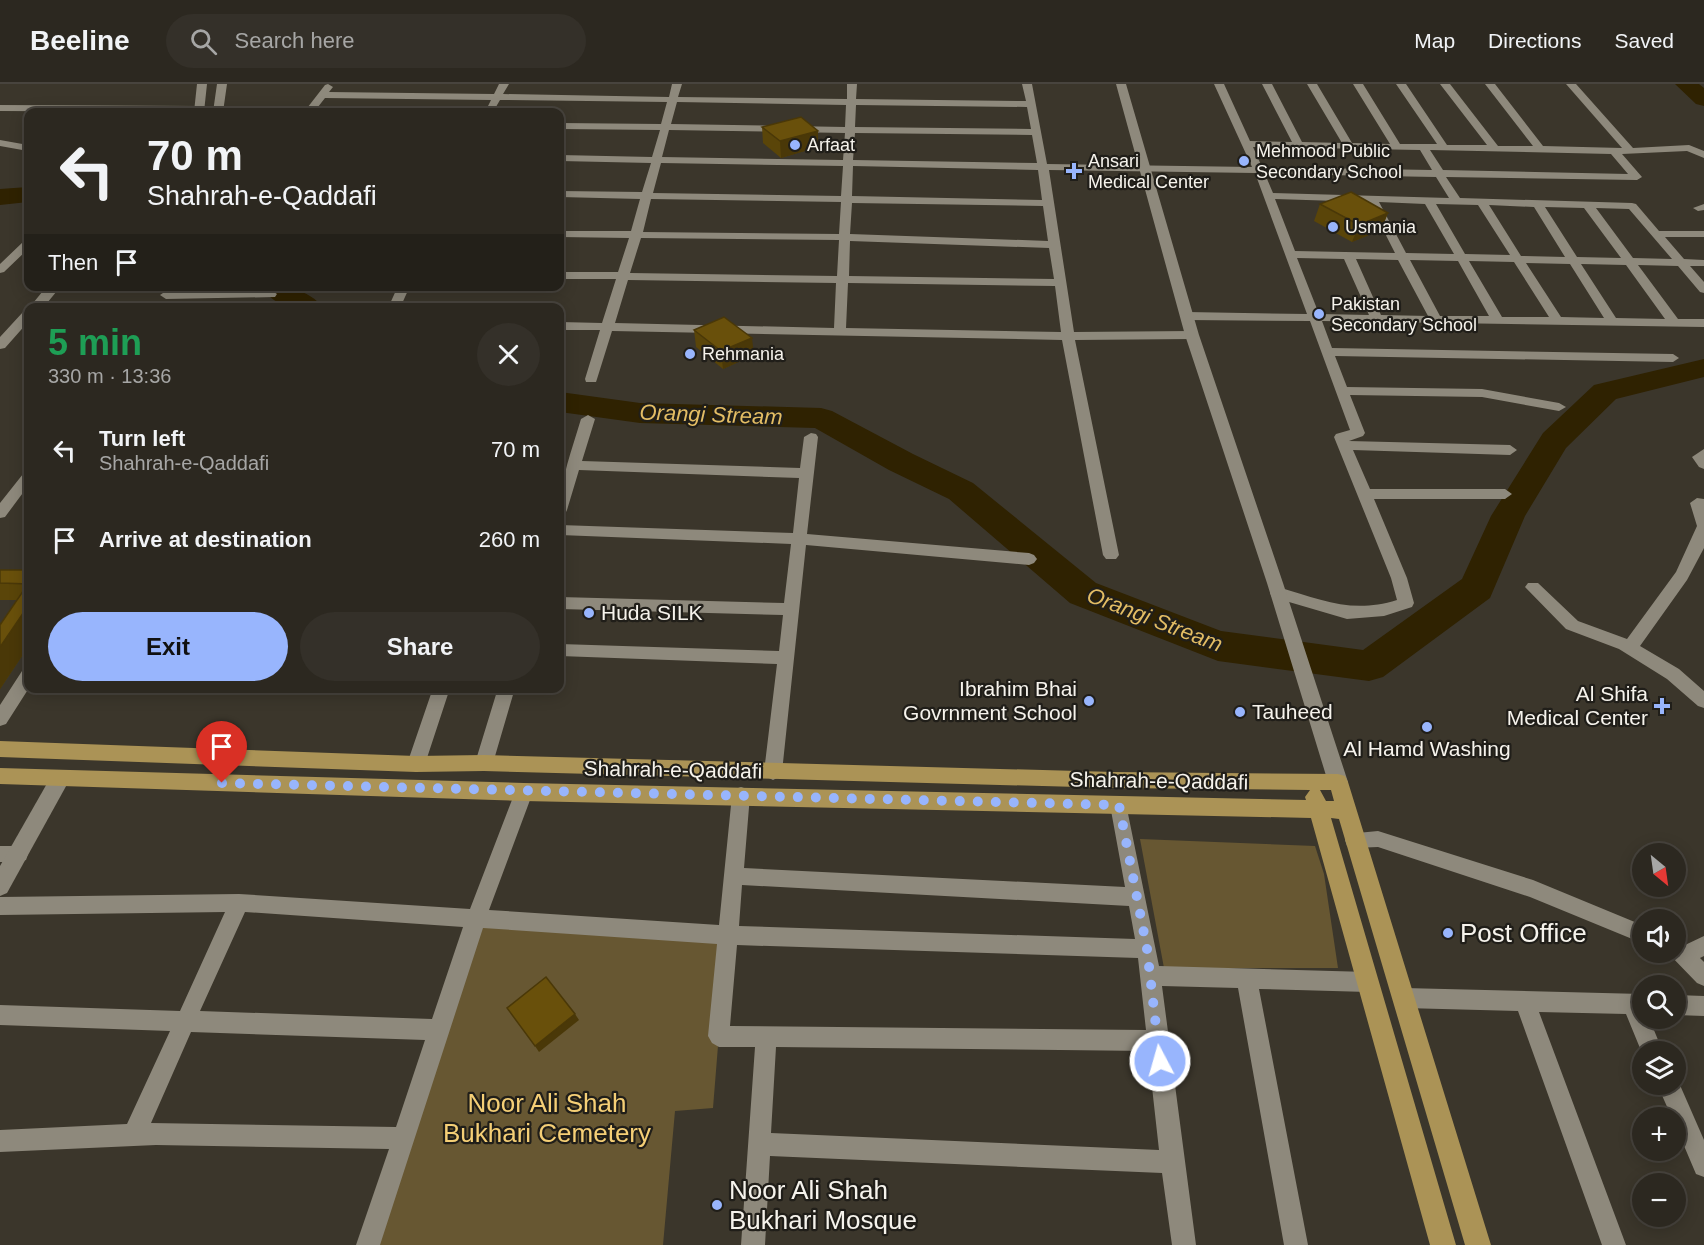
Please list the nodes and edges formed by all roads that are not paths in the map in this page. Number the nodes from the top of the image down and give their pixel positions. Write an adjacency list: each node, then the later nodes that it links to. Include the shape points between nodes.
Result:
1 (202, 84): 23 (main road)
2 (222, 84): 24 (main road)
3 (331, 84): 17 (street)
4 (504, 84): 18 (street)
5 (677, 84): 19 (street)
6 (852, 84): 20 (street)
7 (1027, 84): 21 (street)
8 (1121, 84): 49 (main road)
9 (1220, 84): 33 (street)
10 (1267, 84): 34 (street)
11 (1312, 84): 35 (street)
12 (1358, 84): 37 (street)
13 (1401, 84): 39 (street)
14 (1445, 84): 40 (street)
15 (1490, 84): 41 (street)
16 (1571, 84): 43 (street)
17 (322, 95): 18 (street); 25 (street)
18 (497, 96): 19 (street); 26 (street)
19 (673, 99): 20 (street); 29 (street)
20 (851, 101): 21 (street); 30 (street)
21 (1031, 104): 31 (street)
22 (0, 108): 27 (street)
23 (200, 108)
24 (219, 108)
25 (312, 108)
26 (491, 108)
27 (24, 109)
28 (564, 126): 29 (street)
29 (665, 127): 30 (street); 46 (street)
30 (849, 130): 31 (street); 47 (street)
31 (1036, 132): 48 (street)
32 (0, 143): 36 (street)
33 (1245, 144): 34 (street); 50 (street)
34 (1299, 145): 35 (street)
35 (1349, 146): 37 (street)
36 (24, 147)
37 (1397, 147): 38 (street)
38 (1424, 147): 39 (street); 51 (street)
39 (1444, 148): 40 (street)
40 (1495, 149): 41 (street)
41 (1541, 150): 42 (street)
42 (1614, 151): 43 (street); 51 (street, via 1637,177)
43 (1630, 151): 44 (street, via 1689,148)
44 (1704, 155)
45 (564, 158): 46 (street)
46 (655, 159): 47 (street); 53 (street)
47 (848, 163): 48 (street); 56 (street)
48 (1043, 166): 49 (street); 60 (street)
49 (1145, 168): 50 (street); 90 (main road)
50 (1259, 171): 51 (street); 54 (street)
51 (1440, 174): 58 (street)
52 (564, 194): 53 (street)
53 (646, 196): 56 (street); 66 (street)
54 (1269, 196): 55 (street); 70 (street)
55 (1372, 199): 57 (street); 72 (street)
56 (846, 200): 60 (street); 67 (street)
57 (1428, 200): 58 (street); 73 (street)
58 (1456, 201): 59 (street)
59 (1481, 202): 61 (street); 74 (street)
60 (1048, 203): 68 (street)
61 (1537, 203): 62 (street); 75 (street)
62 (1587, 204): 64 (street, via 1632,206); 76 (street)
63 (564, 234): 66 (street)
64 (1656, 234): 65 (street); 77 (street)
65 (1704, 234)
66 (636, 235): 67 (street); 81 (street)
67 (844, 237): 68 (street); 82 (street)
68 (1054, 245): 83 (street)
69 (24, 247): 79 (street)
70 (1290, 254): 71 (street); 91 (street)
71 (1349, 256): 72 (street); 92 (street)
72 (1403, 257): 73 (street); 93 (street)
73 (1462, 259): 74 (street); 95 (street)
74 (1517, 260): 75 (street); 96 (street)
75 (1575, 261): 76 (street); 97 (street)
76 (1632, 263): 77 (street); 98 (street)
77 (1681, 263): 78 (street); 84 (street)
78 (1704, 263)
79 (0, 270)
80 (564, 275): 81 (street)
81 (623, 276): 82 (street); 101 (street)
82 (842, 279): 83 (street); 102 (street)
83 (1059, 283): 104 (street)
84 (1704, 290)
85 (50, 291): 88 (main road)
86 (170, 291): 87 (street); 89 (street)
87 (272, 294)
88 (40, 303)
89 (160, 303)
90 (1187, 316): 91 (street); 103 (main road)
91 (1314, 317): 92 (street); 106 (street)
92 (1376, 318): 93 (street)
93 (1435, 318): 95 (street)
94 (24, 319): 105 (main road)
95 (1497, 319): 96 (street)
96 (1557, 320): 97 (street)
97 (1612, 321): 98 (street)
98 (1674, 322): 99 (street)
99 (1704, 322)
100 (564, 326): 101 (street)
101 (607, 327): 102 (street); 108 (street)
102 (840, 331): 104 (street)
103 (1192, 335): 104 (street); 133 (main road)
104 (1068, 336): 130 (street)
105 (2, 341)
106 (1328, 352): 107 (street); 109 (street)
107 (1673, 358)
108 (591, 379)
109 (1342, 391): 110 (street, via 1482,393); 113 (street, via 1358,433 1341,437)
110 (1559, 407)
111 (588, 419): 117 (street)
112 (811, 437): 119 (street)
113 (1344, 445): 114 (street); 122 (street)
114 (1510, 450)
115 (1704, 454): 118 (street, via 1699,457)
116 (564, 456): 117 (street)
117 (574, 460): 119 (street); 123 (street)
118 (1704, 464)
119 (807, 473): 129 (street)
120 (24, 482): 126 (street)
121 (1505, 494): 122 (street)
122 (1364, 495): 133 (street, via 1406,603 1384,610 1347,613)
123 (564, 496)
124 (24, 504): 126 (street)
125 (1704, 504): 127 (street, via 1697,503)
126 (4, 508)
127 (1704, 527): 136 (street, via 1699,546 1678,584)
128 (564, 531): 129 (street)
129 (799, 539): 131 (street); 135 (street)
130 (1111, 555)
131 (1029, 559)
132 (1533, 587): 136 (street, via 1572,625)
133 (1276, 588): 150 (main road)
134 (564, 603): 135 (street)
135 (791, 609): 138 (street)
136 (1630, 648): 142 (street, via 1673,674)
137 (564, 650): 138 (street)
138 (786, 658): 147 (street)
139 (24, 682): 143 (street)
140 (440, 693): 145 (street)
141 (505, 693): 146 (street)
142 (1704, 701)
143 (0, 719)
144 (0, 749): 145 (main road, Shahrah-e-Qaddafi)
145 (416, 764): 146 (main road, Shahrah-e-Qaddafi)
146 (484, 764): 147 (main road, Shahrah-e-Qaddafi)
147 (773, 772): 151 (main road, Shahrah-e-Qaddafi)
148 (0, 776): 149 (main road, Shahrah-e-Qaddafi)
149 (60, 779): 152 (main road, Shahrah-e-Qaddafi); 158 (main road)
150 (1338, 782): 151 (main road, Shahrah-e-Qaddafi); 156 (main road)
151 (1311, 784): 155 (main road)
152 (524, 792): 153 (main road, Shahrah-e-Qaddafi); 164 (street)
153 (741, 795): 154 (main road, Shahrah-e-Qaddafi); 159 (street)
154 (1119, 805): 155 (main road, Shahrah-e-Qaddafi); 161 (street)
155 (1318, 808): 156 (main road, Shahrah-e-Qaddafi); 174 (main road)
156 (1346, 810): 157 (main road)
157 (1354, 840): 165 (street, via 1378,839 1533,889); 175 (main road)
158 (9, 854): 160 (main road)
159 (732, 876): 161 (street); 166 (street)
160 (0, 885)
161 (1136, 897): 168 (street)
162 (239, 903): 163 (street); 164 (street); 181 (street)
163 (0, 906)
164 (476, 919): 166 (street); 182 (street)
165 (1632, 930)
166 (728, 935): 168 (street); 183 (street, via 718,1036)
167 (1704, 946): 169 (street)
168 (1147, 949): 172 (street)
169 (1686, 951)
170 (1686, 959): 171 (street)
171 (1704, 975)
172 (1150, 976): 173 (street); 184 (street)
173 (1247, 979): 174 (street); 195 (street)
174 (1368, 982): 196 (main road)
175 (1404, 998): 176 (street); 197 (main road)
176 (1524, 1000): 177 (street); 198 (street)
177 (1632, 1004)
178 (1686, 1005): 179 (street)
179 (1704, 1006)
180 (0, 1015): 181 (street)
181 (186, 1022): 182 (street); 186 (street)
182 (439, 1030): 187 (street)
183 (766, 1038): 184 (street); 189 (street)
184 (1158, 1041): 190 (street)
185 (1673, 1095): 191 (street)
186 (134, 1135): 187 (street); 188 (street)
187 (403, 1138): 192 (street)
188 (0, 1141)
189 (760, 1144): 190 (street); 193 (street)
190 (1172, 1162): 194 (street)
191 (1704, 1167)
192 (368, 1245)
193 (753, 1245)
194 (1184, 1245)
195 (1296, 1245)
196 (1443, 1245)
197 (1478, 1245)
198 (1614, 1245)

